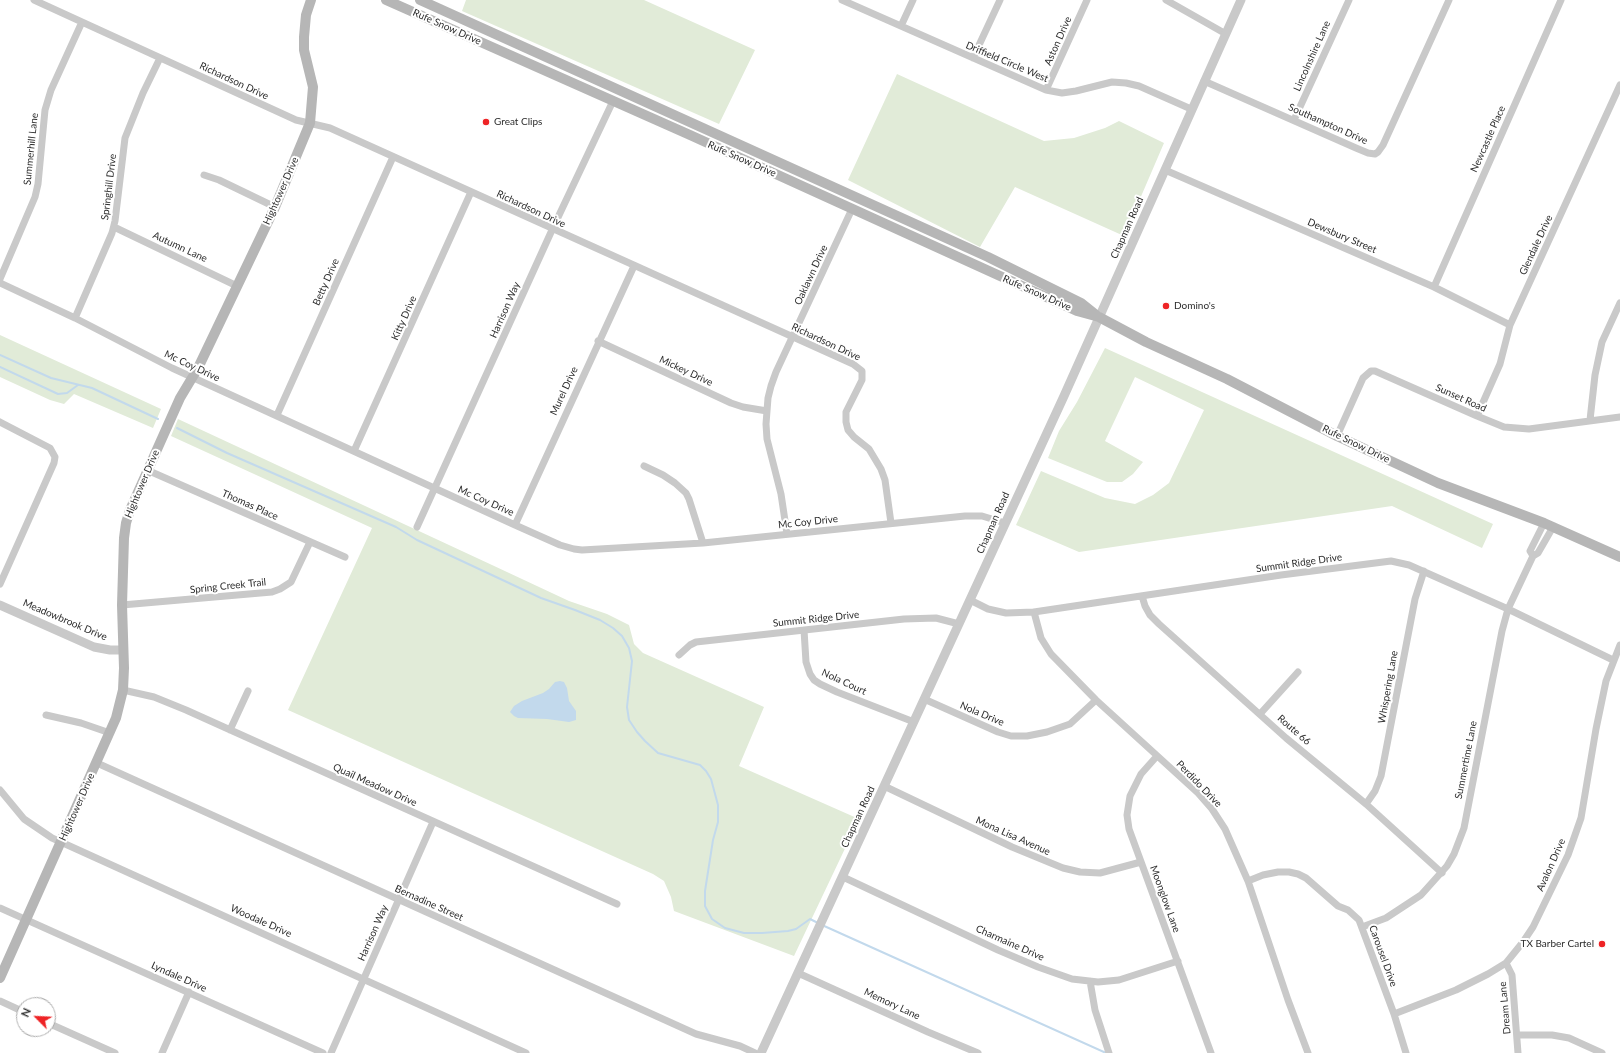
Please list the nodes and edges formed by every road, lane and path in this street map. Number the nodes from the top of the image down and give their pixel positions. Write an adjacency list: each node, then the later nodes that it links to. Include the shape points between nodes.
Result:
1 (34, 0): 14 (street, Richardson Drive)
2 (310, 0): 25 (main road, Hightower Drive, via 306,15 304,50 313,87)
3 (386, 0): 22 (main road, Rufe Snow Drive)
4 (420, 0): 40 (main road, Rufe Snow Drive, via 988,257 1081,303)
5 (842, 0): 15 (street, Driffield Circle West)
6 (913, 0): 15 (street)
7 (1000, 0): 18 (street)
8 (1087, 0): 21 (street, Aston Drive)
9 (1166, 0): 16 (street)
10 (1241, 0): 16 (street, Chapman Road)
11 (1349, 0): 24 (street, Lincolnshire Lane)
12 (1449, 0): 24 (street, Southampton Drive, via 1378,152 1368,153)
13 (1561, 0): 38 (street, Newcastle Place)
14 (82, 22): 17 (street, Richardson Drive); 35 (street, Summerhill Lane, via 51,90 45,110 35,197)
15 (901, 26): 18 (street, Driffield Circle West)
16 (1226, 34): 19 (street, Chapman Road)
17 (160, 58): 25 (street, Richardson Drive, via 296,120); 32 (street, Springhill Drive, via 125,138)
18 (973, 58): 21 (street, Driffield Circle West)
19 (1204, 80): 23 (street, Chapman Road); 24 (street, Southampton Drive)
20 (1620, 84): 42 (street, Glendale Drive)
21 (1046, 90): 23 (street, Driffield Circle West, via 1062,93 1105,83 1126,83 1144,88)
22 (613, 101): 31 (main road, Rufe Snow Drive); 33 (street, Harrison Way)
23 (1191, 109): 27 (street, Chapman Road)
24 (1294, 120)
25 (310, 123): 26 (street, Richardson Drive, via 330,128); 30 (main road, Hightower Drive)
26 (393, 157): 29 (street, Richardson Drive); 47 (street, Betty Drive)
27 (1165, 170): 38 (street, Dewsbury Street); 40 (street, Chapman Road)
28 (204, 175): 30 (street)
29 (471, 192): 33 (street, Richardson Drive); 53 (street, Kitty Drive)
30 (274, 207): 37 (main road, Hightower Drive)
31 (852, 209): 40 (main road, Rufe Snow Drive, via 1077,311); 43 (street, Oaklawn Drive)
32 (114, 227): 37 (street, Autumn Lane); 41 (street, Springhill Drive)
33 (552, 230): 34 (street, Richardson Drive); 56 (street, Harrison Way)
34 (634, 266): 43 (street, Richardson Drive); 44 (street, Murel Drive)
35 (0, 279)
36 (0, 283): 41 (street, Mc Coy Drive)
37 (237, 286): 45 (main road, Hightower Drive)
38 (1434, 287): 42 (street, Dewsbury Street)
39 (1620, 303): 50 (street, via 1602,342 1595,374)
40 (1099, 317): 52 (main road, Rufe Snow Drive); 58 (street, Chapman Road)
41 (75, 318): 45 (street, Mc Coy Drive)
42 (1510, 325): 48 (street, Glendale Drive, via 1500,364)
43 (792, 338): 46 (street, Oaklawn Drive, via 771,386); 57 (street, Richardson Drive, via 853,364 862,371 862,380 846,412 846,422 848,430 869,449 881,469)
44 (598, 341): 46 (street, Mickey Drive, via 731,403); 59 (street, Murel Drive)
45 (192, 378): 47 (street, Mc Coy Drive); 55 (main road, Hightower Drive)
46 (767, 411): 62 (street, Oaklawn Drive, via 767,439 781,494)
47 (277, 415): 53 (street, Mc Coy Drive)
48 (1477, 416): 50 (street, Sunset Road, via 1504,427 1529,429); 52 (street, Sunset Road, via 1371,371 1363,378)
49 (1620, 417): 50 (street, Sunset Road)
50 (1590, 420)
51 (0, 422): 69 (street, via 50,448 55,457)
52 (1337, 436): 60 (main road, Rufe Snow Drive, via 1438,484)
53 (354, 451): 56 (street, Mc Coy Drive)
54 (644, 466): 64 (street, via 663,475 686,493)
55 (147, 470): 63 (street, Thomas Place); 73 (main road, Hightower Drive, via 126,523)
56 (435, 489): 59 (street, Mc Coy Drive); 61 (street, Harrison Way)
57 (891, 523): 58 (street, Mc Coy Drive, via 982,516); 62 (street, Mc Coy Drive)
58 (1005, 523): 71 (street, Chapman Road)
59 (515, 525): 64 (street, Mc Coy Drive, via 560,545 582,550)
60 (1548, 525): 65 (street, Summertime Lane, via 1538,553); 65 (street, Summertime Lane, via 1530,551); 67 (main road, Rufe Snow Drive)
61 (417, 527)
62 (787, 534): 64 (street, Mc Coy Drive)
63 (310, 542): 66 (street, Thomas Place); 73 (street, Spring Creek Trail, via 291,582 280,589)
64 (703, 543)
65 (1533, 556): 74 (street, Summertime Lane)
66 (345, 557)
67 (1620, 557)
68 (1424, 572): 70 (street, Summit Ridge Drive, via 1391,561); 74 (street, Summit Ridge Drive); 96 (street, Whispering Lane, via 1415,599 1381,776)
69 (0, 584)
70 (1142, 596): 75 (street, Summit Ridge Drive); 87 (street, Route 66, via 1150,615 1159,624)
71 (970, 600): 75 (street, Summit Ridge Drive, via 988,609 1006,613); 76 (street, Chapman Road)
72 (0, 605): 79 (street, Meadowbrook Drive, via 94,647)
73 (122, 605): 79 (main road, Hightower Drive)
74 (1508, 609): 81 (street, Summit Ridge Drive); 100 (street, Summertime Lane, via 1464,828 1454,854)
75 (1034, 612): 86 (street, Perdido Drive, via 1041,638 1051,654)
76 (959, 624): 77 (street, Summit Ridge Drive, via 936,618 924,618); 85 (street, Chapman Road)
77 (804, 630): 80 (street, Summit Ridge Drive, via 696,642); 89 (street, Nola Court, via 806,662 814,680)
78 (1620, 645): 81 (street, Avalon Drive)
79 (123, 650): 83 (main road, Hightower Drive)
80 (679, 655)
81 (1613, 660): 109 (street, Avalon Drive, via 1596,729 1581,818 1552,890 1533,927)
82 (1298, 672): 87 (street)
83 (123, 690): 90 (street, Quail Meadow Drive, via 154,697); 91 (main road, Hightower Drive)
84 (248, 691): 90 (street)
85 (924, 699): 86 (street, Nola Drive, via 1011,736 1047,732 1070,724); 89 (street, Chapman Road)
86 (1096, 700): 92 (street, Perdido Drive)
87 (1260, 714): 96 (street, Route 66)
88 (46, 716): 91 (street, via 81,723)
89 (914, 722): 94 (street, Chapman Road)
90 (230, 730): 97 (street, Quail Meadow Drive)
91 (110, 733): 93 (main road, Hightower Drive)
92 (1157, 756): 99 (street, Moonglow Lane, via 1141,774 1130,796 1126,815); 102 (street, Perdido Drive, via 1212,809 1225,829)
93 (97, 763): 98 (main road, Hightower Drive); 103 (street, Bernadine Street)
94 (884, 786): 99 (street, Mona Lisa Avenue, via 1012,847 1063,868 1100,873); 101 (street, Chapman Road)
95 (0, 790): 98 (street, Woodale Drive, via 24,819)
96 (1366, 804): 100 (street, Route 66)
97 (434, 822): 103 (street, Harrison Way); 104 (street, Quail Meadow Drive)
98 (61, 842): 106 (main road, Hightower Drive); 112 (street, Woodale Drive)
99 (1141, 862): 108 (street, Moonglow Lane)
100 (1442, 873): 107 (street, Summertime Lane, via 1421,895 1408,904 1386,918)
101 (843, 877): 110 (street, Chapman Road); 113 (street, Charmaine Drive, via 1038,967 1072,979)
102 (1248, 882): 107 (street, Carousel Drive, via 1278,872 1298,874 1338,906 1348,910 1359,920); 130 (street, Perdido Drive)
103 (398, 900): 112 (street, Harrison Way); 125 (street, Bernadine Street, via 696,1034 740,1046)
104 (617, 904)
105 (0, 908): 106 (street, Lyndale Drive)
106 (26, 920): 111 (main road, Hightower Drive); 114 (street, Lyndale Drive)
107 (1362, 928): 117 (street, Carousel Drive)
108 (1178, 962): 113 (street, Charmaine Drive, via 1118,980); 129 (street, Moonglow Lane)
109 (1506, 963): 117 (street, Avalon Drive, via 1456,990); 119 (street, Dream Lane, via 1512,975)
110 (798, 973): 126 (street, Chapman Road); 127 (street, Memory Lane)
111 (0, 978)
112 (364, 978): 123 (street, Harrison Way); 124 (street, Woodale Drive)
113 (1090, 981): 128 (street, via 1095,1010)
114 (189, 992): 121 (street); 122 (street, Lyndale Drive)
115 (0, 1001): 116 (street)
116 (16, 1008)
117 (1394, 1014): 131 (street, Carousel Drive)
118 (56, 1027): 120 (street)
119 (1517, 1035): 132 (street, Dream Lane); 133 (street, via 1552,1035 1569,1038)
120 (115, 1053)
121 (162, 1053)
122 (324, 1053)
123 (330, 1053)
124 (526, 1053)
125 (755, 1053)
126 (761, 1053)
127 (978, 1053)
128 (1109, 1053)
129 (1211, 1053)
130 (1308, 1053)
131 (1406, 1053)
132 (1518, 1053)
133 (1602, 1053)

